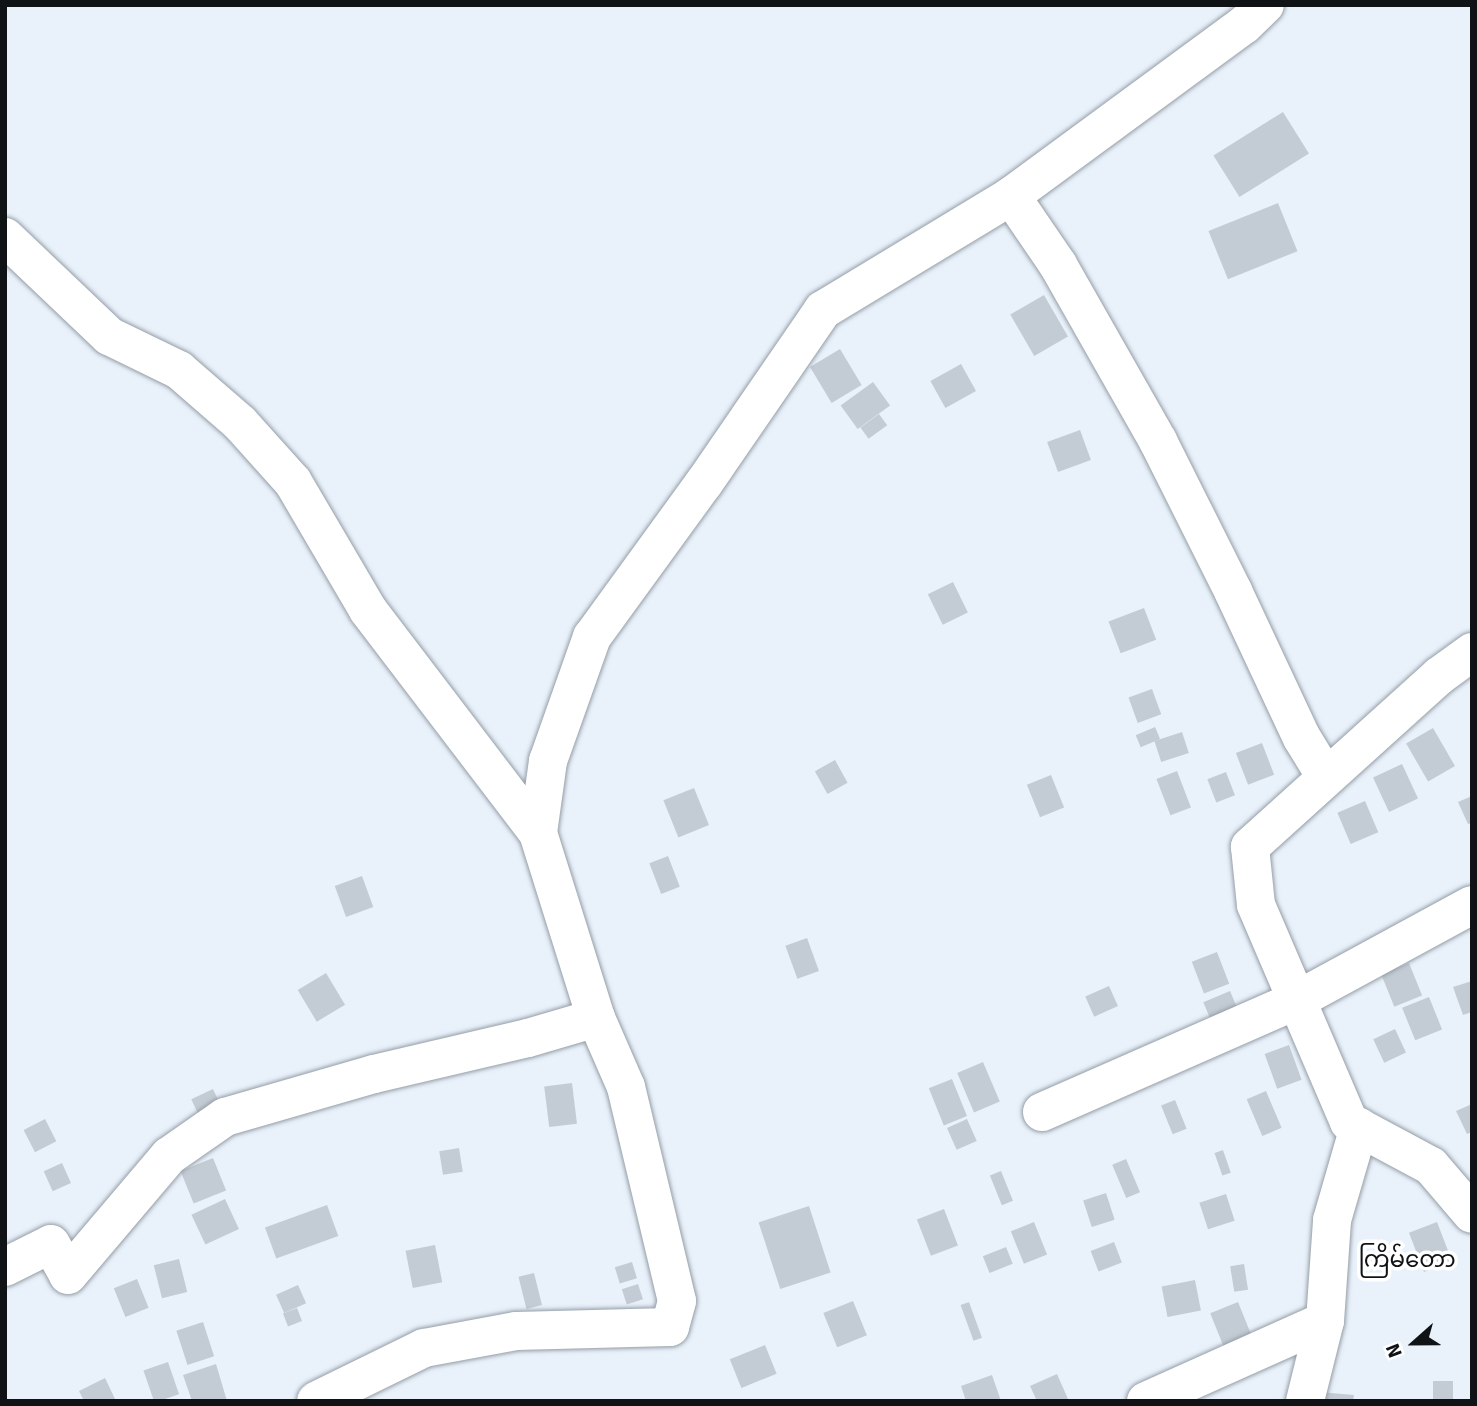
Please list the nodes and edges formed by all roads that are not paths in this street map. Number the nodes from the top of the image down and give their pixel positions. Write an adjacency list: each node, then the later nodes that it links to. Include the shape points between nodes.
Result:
1 (1265, 5): 2 (street)
2 (1011, 196): 5 (street, via 1058,265 1158,441); 6 (street, via 823,310 592,637 548,761)
3 (5, 237): 6 (street, via 109,336 180,370 240,423 293,482 368,610)
4 (1472, 652): 5 (street)
5 (1325, 777): 8 (street, via 1250,848 1256,905)
6 (538, 833): 9 (street)
7 (1472, 905): 8 (street)
8 (1297, 1000): 10 (street); 11 (street, via 1349,1122)
9 (596, 1018): 13 (street, via 374,1073 225,1117 169,1156 68,1275 51,1244); 15 (street, via 626,1087 677,1301 670,1327 516,1331 424,1348)
10 (1042, 1112)
11 (1359, 1127): 12 (street, via 1431,1166); 14 (street, via 1332,1220)
12 (1472, 1214)
13 (5, 1267)
14 (1325, 1321): 16 (street); 17 (street)
15 (316, 1401)
16 (1146, 1401)
17 (1305, 1401)

